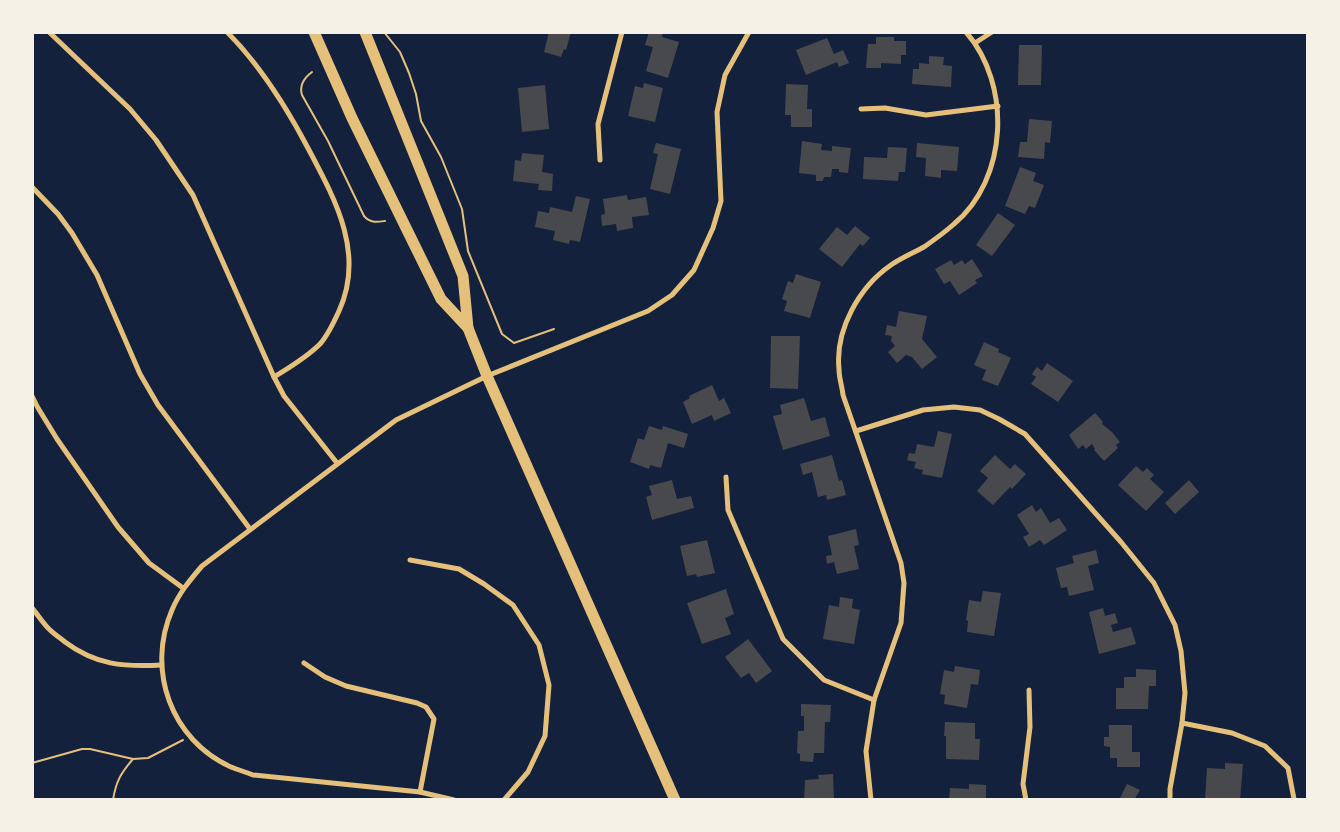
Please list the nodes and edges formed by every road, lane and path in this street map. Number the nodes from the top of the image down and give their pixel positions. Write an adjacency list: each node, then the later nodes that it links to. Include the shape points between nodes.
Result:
1 (49, 32): 20 (street, via 130,109 156,140 192,195)
2 (227, 32): 20 (street, via 268,82 299,130 341,216 348,242 350,271 346,297 334,323 321,343)
3 (314, 32): 17 (main road, via 352,118 441,299)
4 (365, 32): 17 (main road, via 463,276)
5 (384, 32): 18 (path, via 400,52 409,73 421,121 441,158 462,209 468,251 502,334 514,343)
6 (622, 32): 14 (street, via 598,124)
7 (749, 32): 19 (street, via 725,75 717,112 722,201 694,270 672,295 648,311)
8 (966, 32): 10 (street)
9 (992, 32): 10 (street)
10 (975, 43): 12 (street)
11 (312, 72): 16 (path, via 301,84 302,95 364,216 374,222)
12 (998, 106): 13 (street, via 926,115 885,108); 22 (street, via 997,144 980,194 956,224 890,265 870,284 850,313 841,338 838,367 843,395)
13 (860, 109)
14 (600, 160)
15 (32, 187): 25 (street, via 58,214 92,266 140,374 158,405)
16 (385, 220)
17 (468, 328): 19 (main road)
18 (554, 329)
19 (487, 376): 23 (street, via 396,420); 42 (main road)
20 (274, 377): 23 (street, via 284,396)
21 (32, 396): 27 (street, via 57,439 118,527 149,563)
22 (856, 431): 32 (street, via 904,583 900,623); 33 (street, via 923,410 954,407 980,410 1025,434 1154,583 1175,625 1181,651 1185,693)
23 (337, 463): 25 (street)
24 (726, 477): 32 (street, via 728,510 783,639 824,680)
25 (250, 530): 27 (street, via 202,566)
26 (410, 560): 41 (street, via 459,569 484,584 512,605 539,645 549,685 545,736 528,772)
27 (183, 588): 30 (street, via 171,610)
28 (32, 608): 30 (street, via 50,630 90,658 132,667)
29 (304, 663): 37 (street, via 346,686 426,707 434,719)
30 (161, 665): 34 (street, via 166,694 175,718)
31 (1029, 690): 44 (street, via 1030,727 1023,784)
32 (874, 700): 43 (street, via 866,751)
33 (1182, 723): 38 (street, via 1232,733 1265,746 1288,768); 45 (street)
34 (190, 737): 35 (path, via 148,758); 37 (street, via 230,767 253,775)
35 (133, 759): 36 (path, via 82,749); 39 (path, via 122,772)
36 (32, 763)
37 (420, 792): 40 (street)
38 (1294, 799)
39 (113, 800)
40 (454, 800)
41 (504, 800)
42 (675, 800)
43 (871, 800)
44 (1026, 800)
45 (1170, 800)

